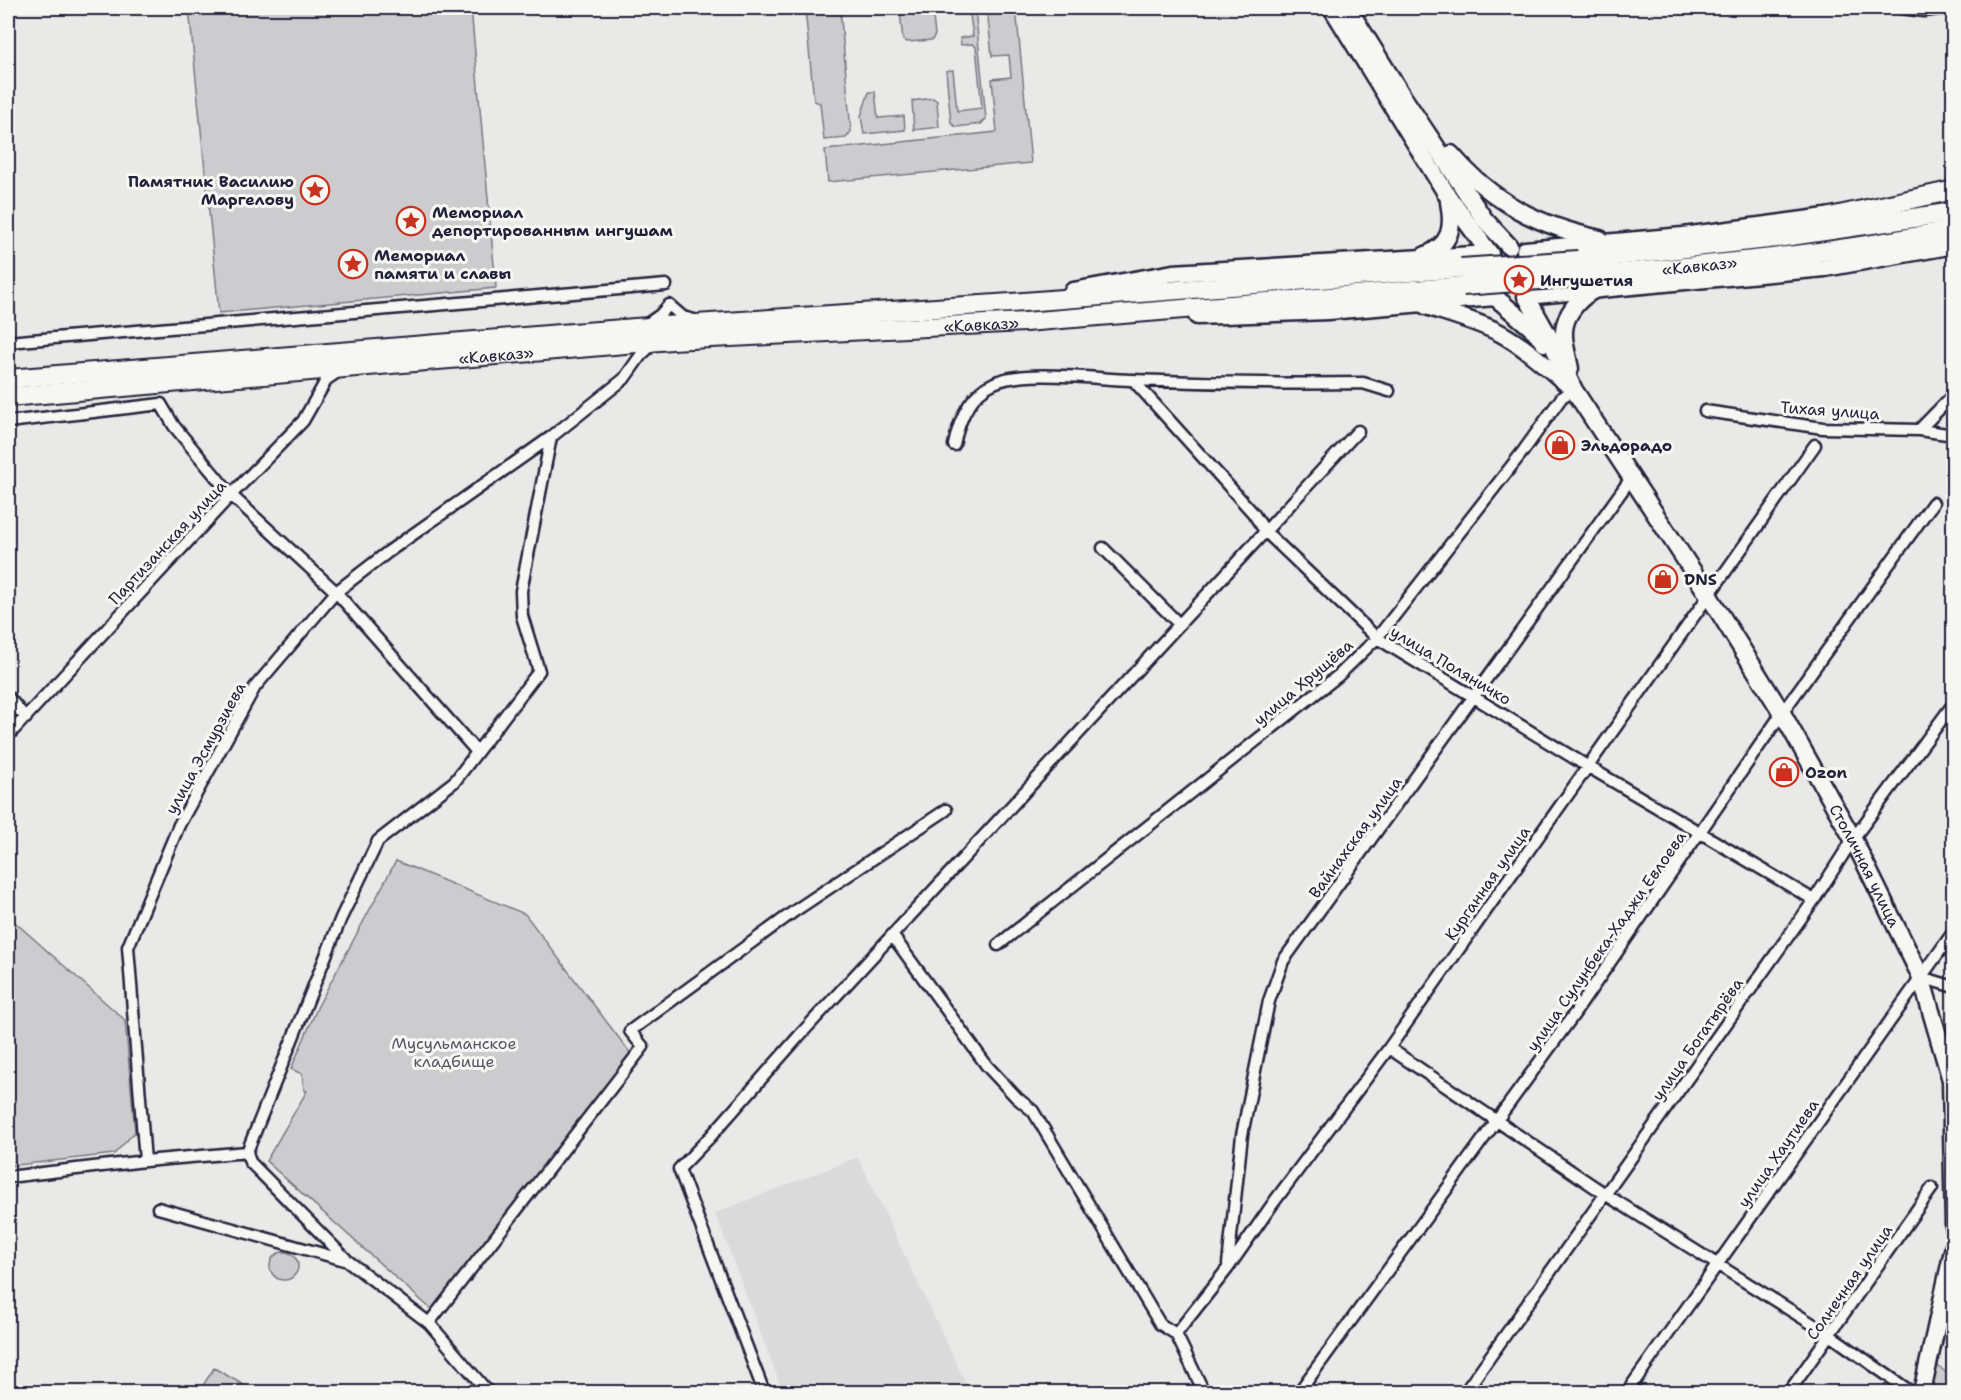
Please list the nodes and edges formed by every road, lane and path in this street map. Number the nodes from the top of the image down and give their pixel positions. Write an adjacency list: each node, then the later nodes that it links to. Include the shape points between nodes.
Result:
1 (1332, 8): 8 (main road)
2 (1348, 8): 5 (main road)
3 (1901, 8): 4 (street)
4 (1947, 8)
5 (1402, 97): 12 (main road, via 1464,169 1493,195 1558,229); 14 (main road, via 1484,219)
6 (1953, 190): 10 (highway)
7 (1953, 196): 10 (main road)
8 (1449, 198): 15 (main road); 16 (main road, via 1452,217 1446,241 1436,251)
9 (1953, 212): 17 (highway, «Кавказ»)
10 (1821, 219): 12 (main road)
11 (1953, 229): 17 (highway, «Кавказ», via 1907,239 1719,264)
12 (1619, 243): 14 (main road)
13 (1953, 245): 20 (main road, via 1824,268)
14 (1517, 248): 15 (main road, via 1498,248); 21 (main road, via 1533,257 1538,273)
15 (1490, 254): 16 (main road); 22 (main road, via 1482,274)
16 (1417, 258): 23 (main road, via 1173,273)
17 (1579, 268): 18 (highway, «Кавказ», bridge)
18 (1462, 277): 23 (highway, «Кавказ»); 25 (highway, «Кавказ»)
19 (666, 285): 26 (street)
20 (1597, 289): 21 (main road); 35 (main road, via 1575,305 1563,332)
21 (1526, 296): 22 (main road, via 1510,301); 32 (main road)
22 (1495, 297): 24 (main road); 32 (main road, via 1535,331)
23 (1011, 303): 33 (highway, «Кавказ», via 707,322)
24 (1416, 303): 25 (main road, via 1328,312); 35 (main road, via 1500,334 1541,361)
25 (1025, 322): 27 (highway, «Кавказ»)
26 (8, 342)
27 (656, 342): 28 (highway, «Кавказ»); 29 (street, улица Эсмурзиева)
28 (623, 344): 29 (street); 30 (highway, «Кавказ»)
29 (634, 365): 45 (street, улица Эсмурзиева, via 624,379)
30 (344, 367): 31 (highway, «Кавказ»); 39 (street, Партизанская улица, via 327,379)
31 (294, 372): 38 (highway, «Кавказ»); 39 (street, via 308,375 315,382)
32 (1565, 374): 35 (main road)
33 (8, 379)
34 (1133, 380): 36 (street, via 1363,383); 46 (street, via 1017,376 993,383 970,402 958,425); 51 (street, улица Поляничко)
35 (1574, 390): 48 (main road, Столичная улица); 56 (street, улица Хрущёва, via 1562,397)
36 (1389, 391)
37 (1953, 394): 42 (street)
38 (8, 397)
39 (315, 402): 49 (street, Партизанская улица, via 303,421)
40 (1705, 411): 42 (street, Тихая улица, via 1823,428)
41 (8, 423): 49 (street, via 161,404 174,426)
42 (1919, 430): 44 (street, Тихая улица)
43 (1358, 431): 51 (street)
44 (1953, 435)
45 (551, 437): 53 (street, улица Эсмурзиева); 63 (street, via 521,591 522,616 539,671)
46 (954, 445)
47 (1815, 445): 54 (street, Курганная улица)
48 (1632, 477): 54 (main road, Столичная улица); 58 (street, Вайнахская улица)
49 (231, 495): 53 (street); 61 (street, Партизанская улица)
50 (1933, 503): 60 (street, улица Сулунбека-Хаджи Евлоева)
51 (1265, 531): 55 (street); 56 (street, улица Поляничко)
52 (1103, 548): 55 (street)
53 (336, 592): 63 (street); 78 (street, улица Эсмурзиева, via 255,687 179,825 128,947)
54 (1709, 596): 60 (main road, Столичная улица); 64 (street, Курганная улица)
55 (1179, 624): 70 (street)
56 (1377, 638): 58 (street, улица Поляничко); 71 (street, улица Хрущёва, via 1339,675)
57 (8, 697): 61 (street)
58 (1475, 697): 64 (street, улица Поляничко); 87 (street, Вайнахская улица, via 1284,961 1269,1001 1242,1135)
59 (1953, 703): 67 (street, улица Богатырёва)
60 (1782, 713): 66 (street, улица Сулунбека-Хаджи Евлоева); 67 (main road, Столичная улица)
61 (26, 718): 62 (street, Партизанская улица)
62 (8, 736)
63 (477, 752): 76 (street, via 455,781 378,842 341,918)
64 (1587, 766): 66 (street, улица Поляничко); 74 (street, Курганная улица)
65 (946, 810): 88 (street, via 796,910 630,1031 643,1047)
66 (1700, 832): 68 (street, улица Поляничко); 75 (street, улица Сулунбека-Хаджи Евлоева)
67 (1853, 839): 68 (street, улица Богатырёва); 72 (main road, Столичная улица)
68 (1814, 900): 81 (street, улица Богатырёва)
69 (1953, 932): 72 (street, улица Хаутиева)
70 (892, 935): 89 (street, via 987,1066 1033,1111 1160,1324); 92 (street, via 679,1169)
71 (998, 945)
72 (1921, 977): 73 (street); 77 (main road, Столичная улица, via 1951,1080); 86 (street, улица Хаутиева)
73 (1953, 987)
74 (1389, 1047): 75 (street); 87 (street, Курганная улица)
75 (1497, 1122): 81 (street); 94 (street, улица Сулунбека-Хаджи Евлоева)
76 (247, 1152): 78 (street); 85 (street, via 250,1162)
77 (1953, 1154): 83 (main road, Столичная улица)
78 (145, 1161): 79 (street)
79 (8, 1177)
80 (1932, 1188): 90 (street, Солнечная улица)
81 (1605, 1194): 86 (street); 95 (street, улица Богатырёва)
82 (158, 1208): 85 (street)
83 (1953, 1227)
84 (1953, 1246): 99 (main road)
85 (348, 1261): 88 (street)
86 (1717, 1265): 90 (street); 96 (street, улица Хаутиева)
87 (1228, 1268): 89 (street, Курганная улица)
88 (429, 1323): 91 (street)
89 (1176, 1334): 93 (street)
90 (1830, 1335): 97 (street, Солнечная улица); 98 (street)
91 (488, 1392)
92 (764, 1392)
93 (1204, 1392)
94 (1299, 1392)
95 (1465, 1392)
96 (1627, 1392)
97 (1789, 1392)
98 (1911, 1392)
99 (1922, 1392)

